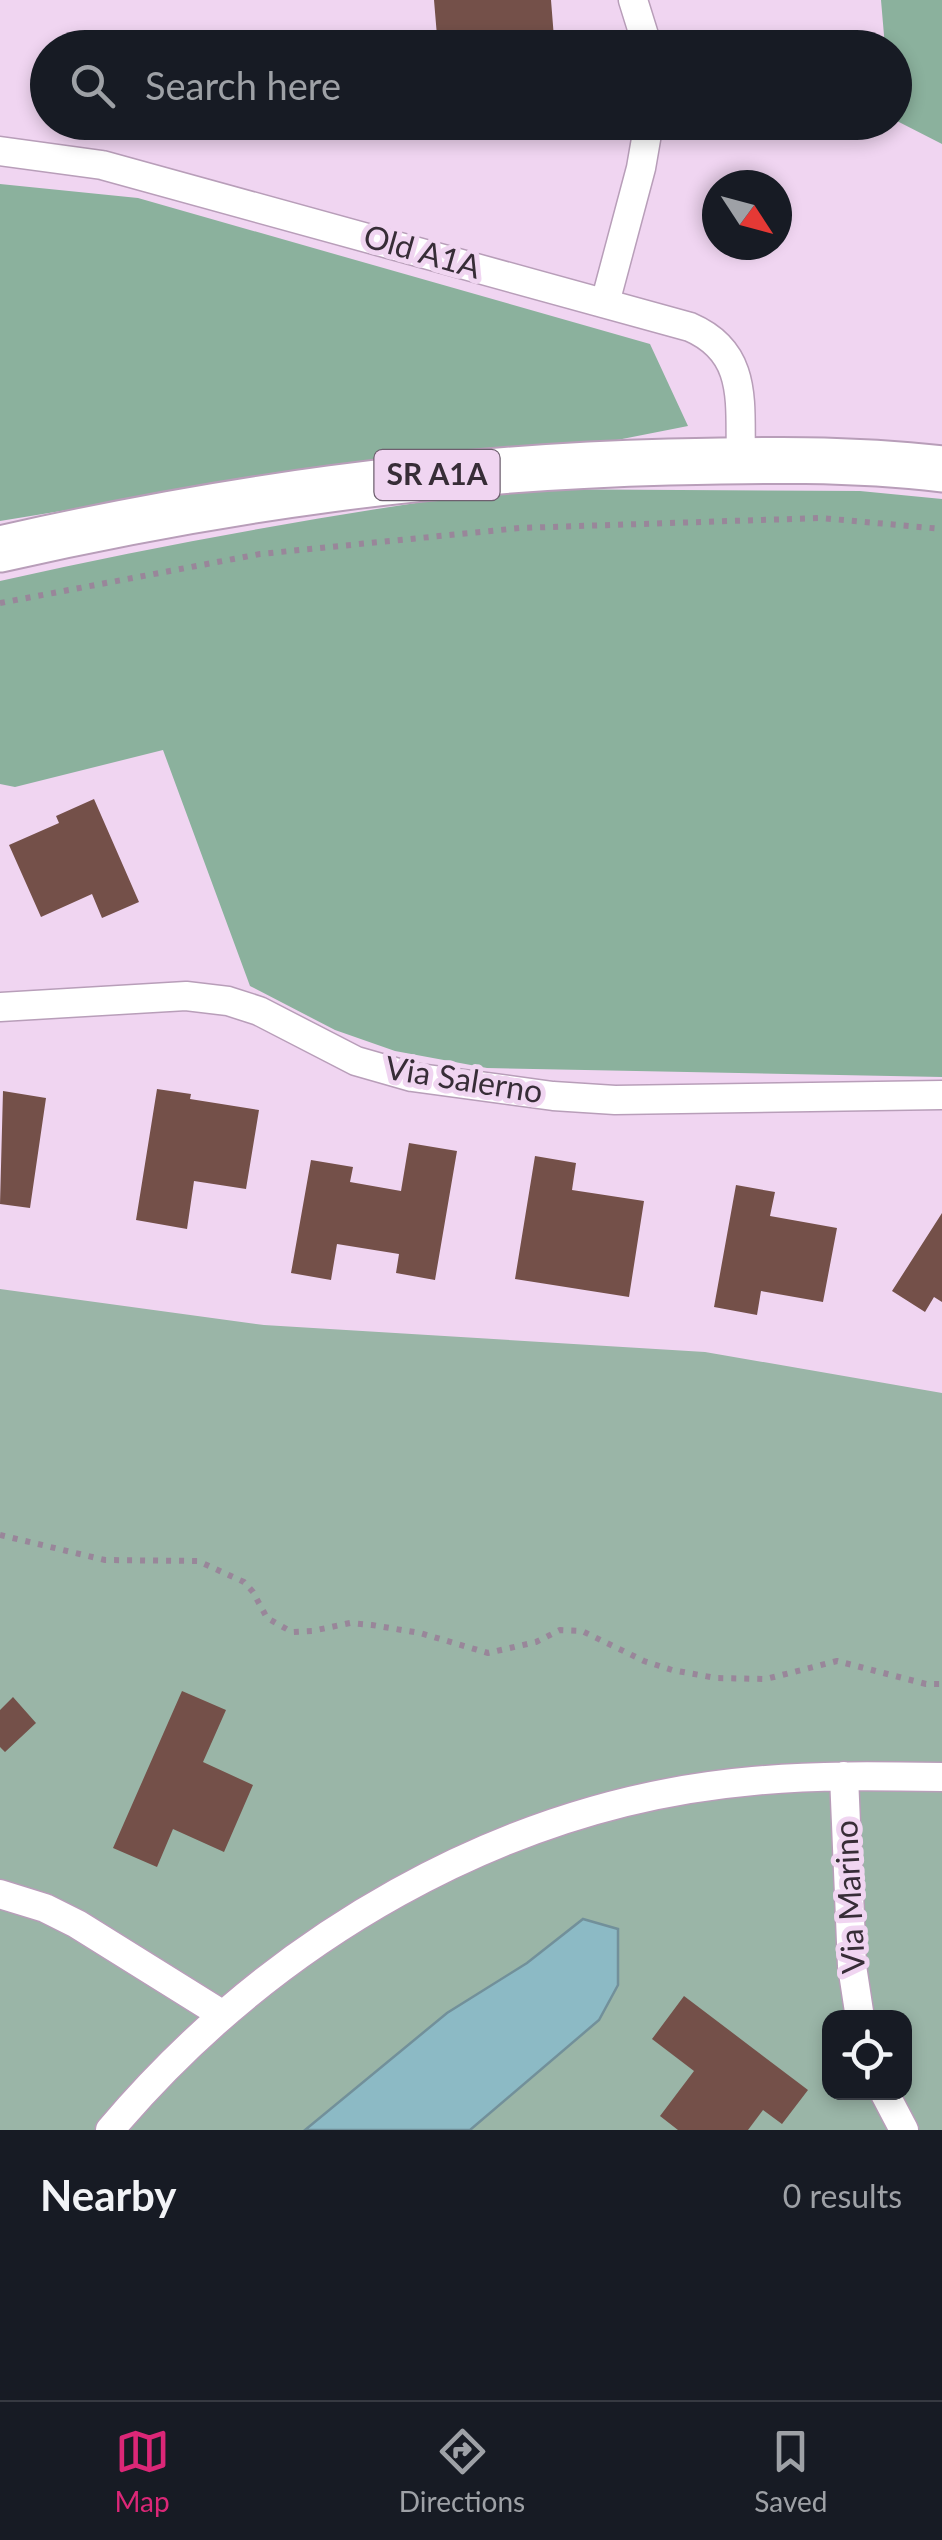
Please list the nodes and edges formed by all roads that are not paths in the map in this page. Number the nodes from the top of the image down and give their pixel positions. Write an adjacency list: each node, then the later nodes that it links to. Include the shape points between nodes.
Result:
1 (634, 0): 2 (street)
2 (643, 30)
3 (646, 140): 5 (street)
4 (0, 151): 5 (street, Old A1A, via 102,165)
5 (605, 303): 6 (street, Old A1A, via 690,327 723,349 737,372)
6 (741, 460): 7 (main road, SR A1A); 8 (main road, SR A1A, via 391,479 215,505)
7 (942, 469)
8 (0, 550)
9 (0, 1007): 10 (street, Via Salerno, via 186,996 228,1002 356,1061 552,1096)
10 (942, 1096)
11 (844, 1776): 12 (street); 14 (street, Via Marino); 15 (street, via 666,1794 523,1836 414,1883 346,1922)
12 (942, 1777)
13 (0, 1894): 15 (street, via 76,1924)
14 (859, 2010)
15 (223, 2015): 17 (street)
16 (888, 2100): 18 (street)
17 (110, 2130)
18 (904, 2130)

